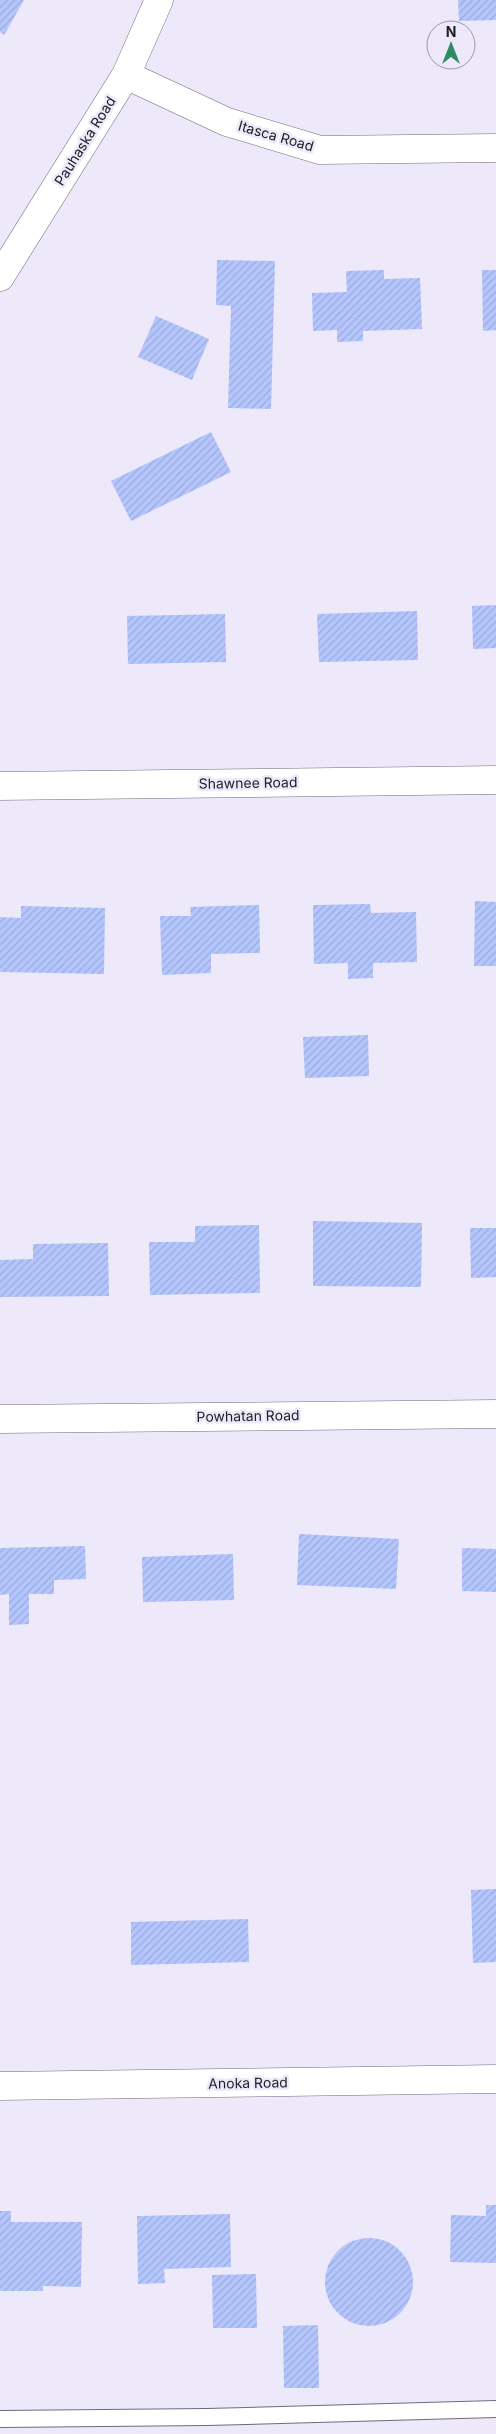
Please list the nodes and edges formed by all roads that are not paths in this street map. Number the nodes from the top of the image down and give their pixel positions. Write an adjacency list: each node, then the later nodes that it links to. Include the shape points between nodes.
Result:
1 (159, 0): 2 (street, Pauhaska Road)
2 (126, 75): 3 (street, Itasca Road, via 227,122 320,150); 4 (street, Pauhaska Road)
3 (496, 148)
4 (0, 277)
5 (496, 780): 6 (street, Shawnee Road)
6 (0, 786)
7 (496, 1414): 8 (street, Powhatan Road)
8 (0, 1419)
9 (496, 2079): 10 (street, Anoka Road)
10 (0, 2086)
11 (496, 2410): 12 (lane)
12 (0, 2419)

